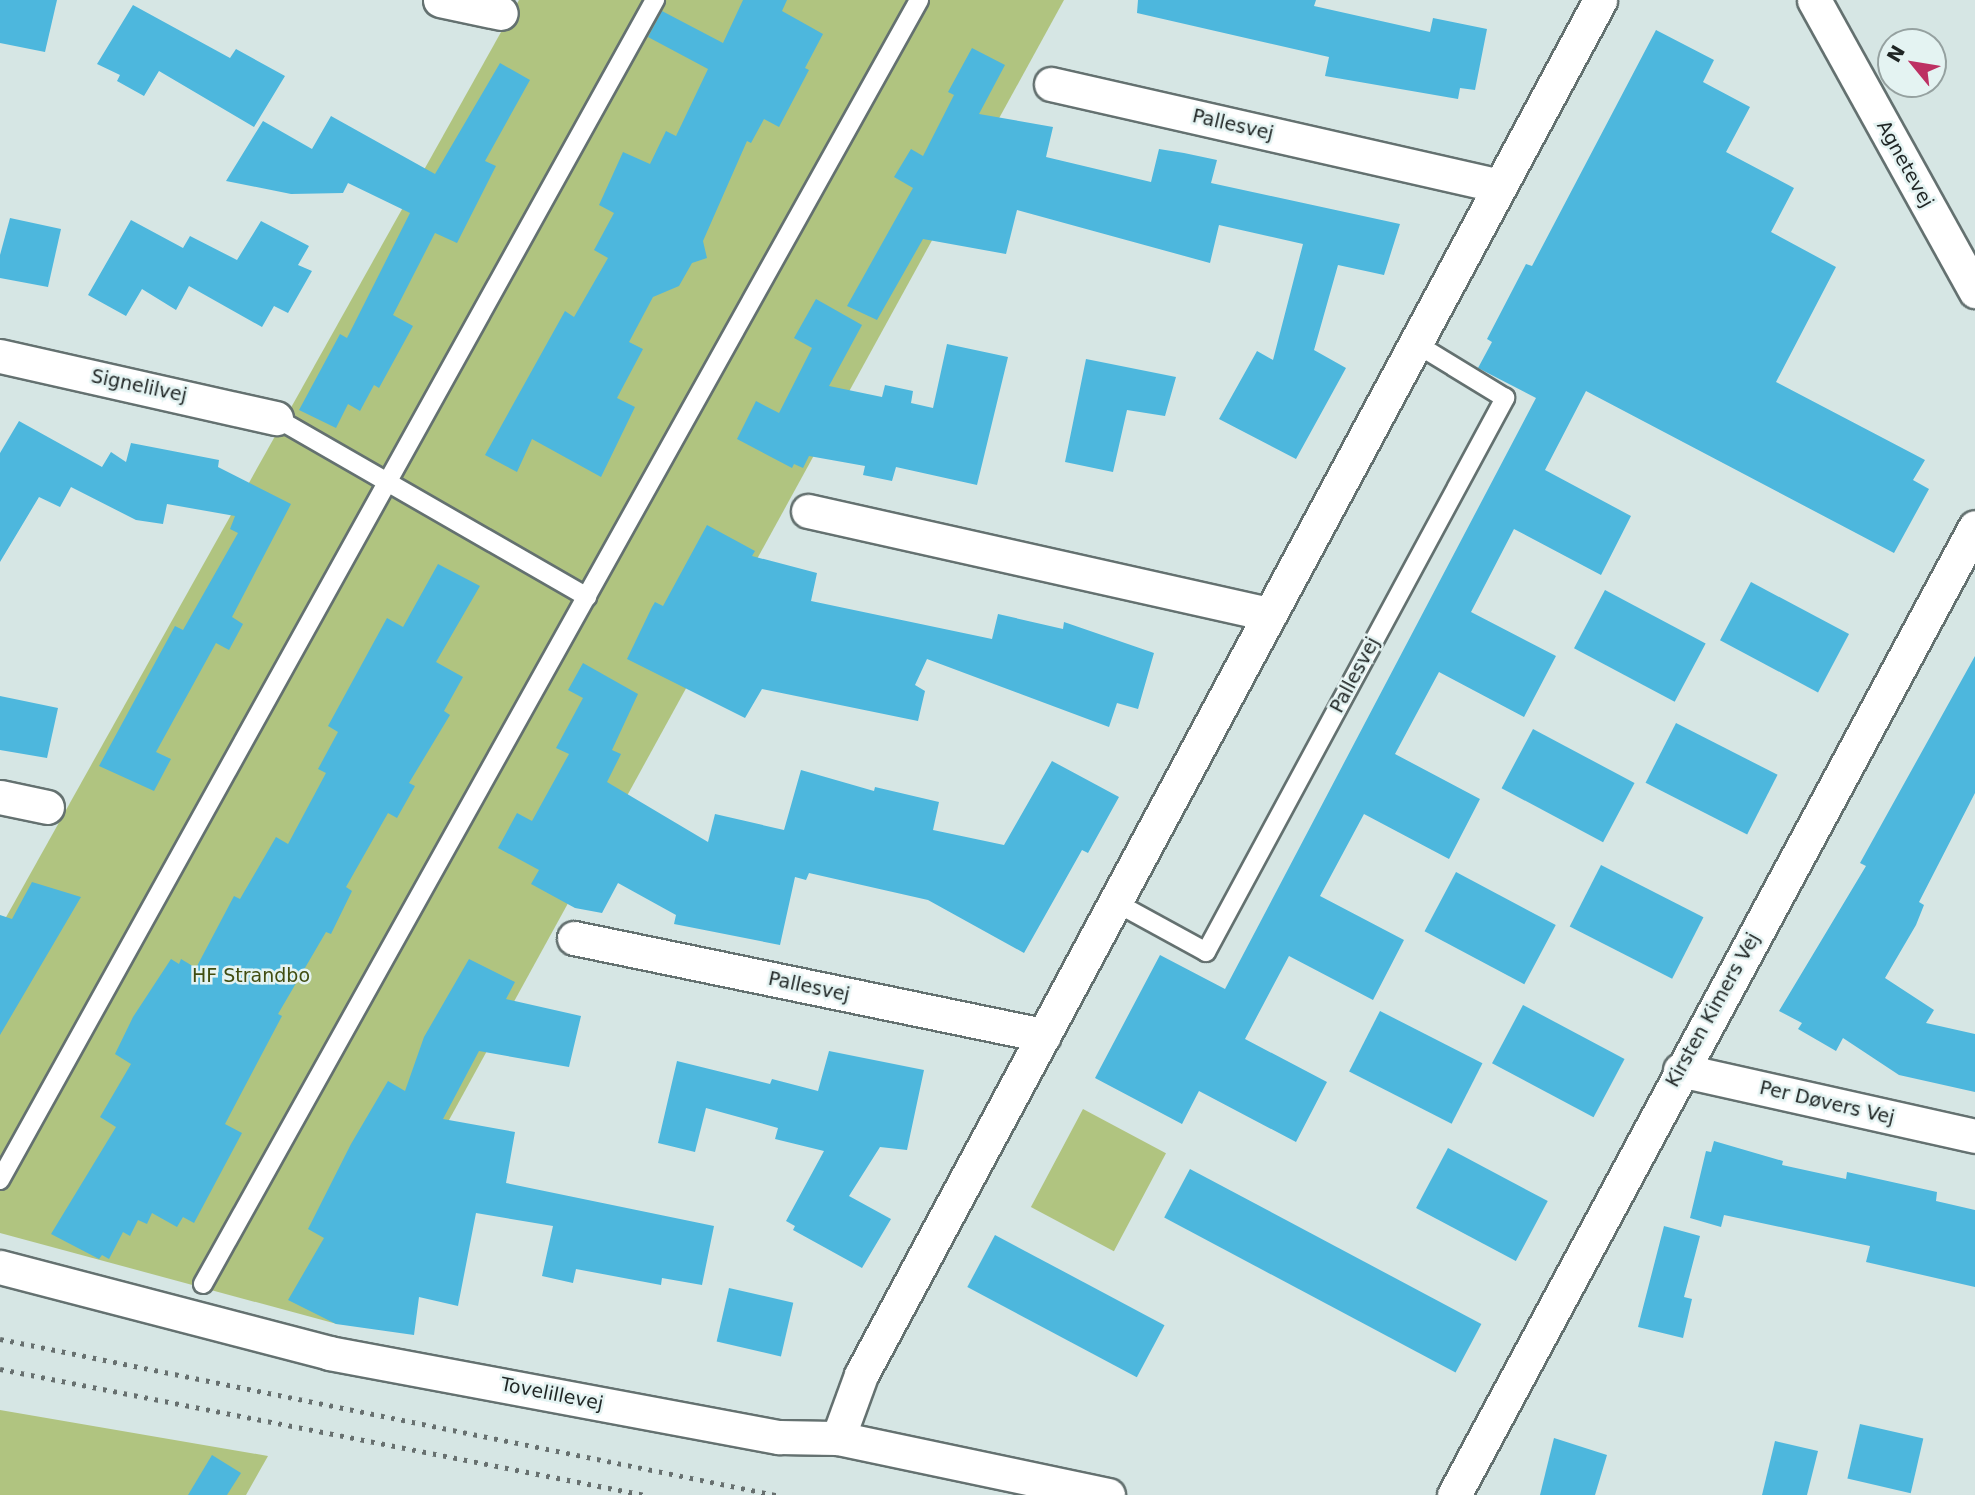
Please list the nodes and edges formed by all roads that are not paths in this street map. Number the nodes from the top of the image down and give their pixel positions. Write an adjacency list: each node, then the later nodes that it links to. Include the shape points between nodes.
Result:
1 (440, 0): 6 (street)
2 (655, 0): 13 (lane)
3 (919, 0): 16 (lane)
4 (1600, 0): 8 (street)
5 (1814, 0): 9 (street, Agnetevej)
6 (502, 13)
7 (1051, 84): 8 (street, Pallesvej)
8 (1497, 185): 10 (street)
9 (1975, 291)
10 (1415, 343): 17 (street); 20 (lane, Pallesvej, via 1505,398 1206,952)
11 (0, 356): 12 (street, Signelilvej)
12 (276, 418): 13 (lane)
13 (388, 480): 16 (lane); 25 (lane)
14 (808, 511): 17 (street)
15 (1975, 527): 23 (street, Kirsten Kimers Vej)
16 (587, 597): 27 (lane)
17 (1270, 614): 20 (street)
18 (0, 797): 19 (street)
19 (47, 807)
20 (1113, 901): 22 (street)
21 (574, 938): 22 (street, Pallesvej)
22 (1044, 1035): 28 (street, via 861,1374)
23 (1680, 1070): 24 (street, Per Døvers Vej); 30 (street, Kirsten Kimers Vej)
24 (1975, 1136)
25 (0, 1180)
26 (0, 1268): 28 (street, Tovelillevej, via 329,1353 779,1437)
27 (203, 1284)
28 (838, 1438): 29 (street, Tovelillevej)
29 (1108, 1495)
30 (1454, 1495)

